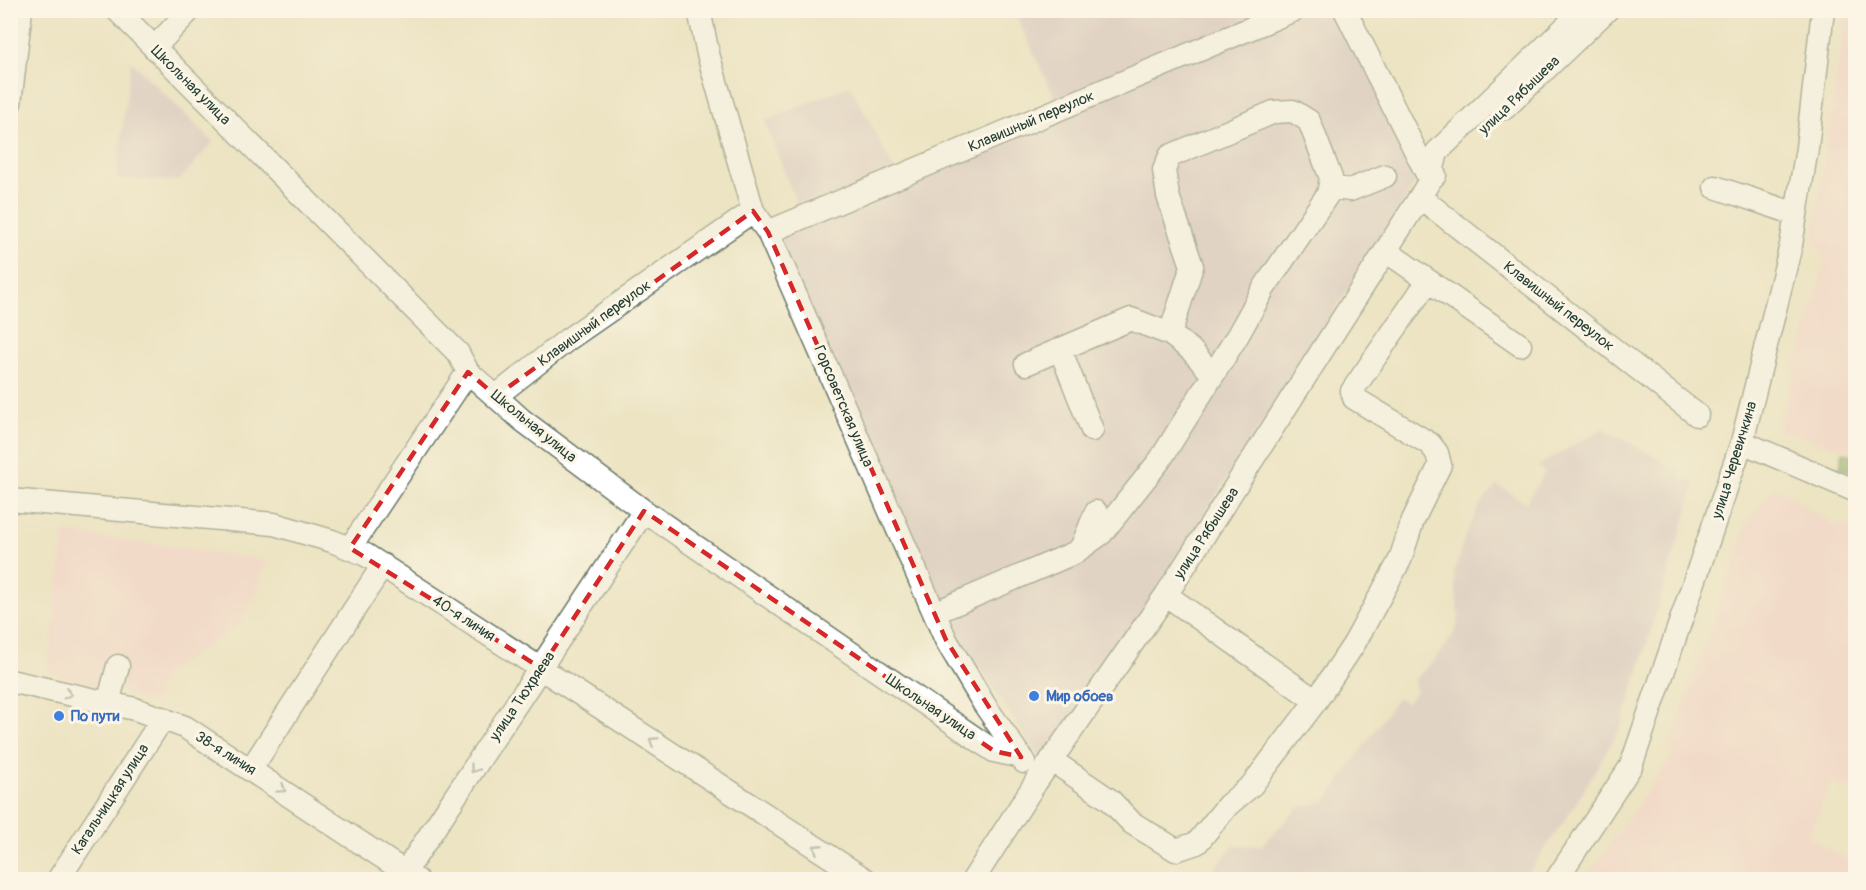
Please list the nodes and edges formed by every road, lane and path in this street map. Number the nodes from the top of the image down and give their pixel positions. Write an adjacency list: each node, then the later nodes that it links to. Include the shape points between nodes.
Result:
1 (21, 10): 11 (street)
2 (117, 10): 10 (street, Школьная улица)
3 (190, 10): 10 (street)
4 (699, 10): 17 (street, Горсоветская улица)
5 (1294, 10): 19 (street, Клавишный переулок)
6 (1345, 10): 16 (street, Клавишный переулок)
7 (1583, 10): 12 (street, улица Рябышева)
8 (1607, 10): 12 (street, улица Рябышева)
9 (1823, 10): 18 (street, улица Черевичкина)
10 (154, 48): 26 (street, Школьная улица, via 458,353)
11 (10, 103)
12 (1492, 109): 16 (street, улица Рябышева)
13 (1385, 176): 14 (street, via 1350,190)
14 (1330, 187): 22 (street, via 1331,178 1309,120 1293,111 1274,112 1170,156 1164,170 1168,196 1192,266); 27 (street)
15 (1715, 187): 18 (street)
16 (1425, 188): 20 (street, улица Рябышева); 29 (street, Клавишный переулок)
17 (753, 211): 19 (street, Горсоветская улица); 28 (street, Клавишный переулок, via 567,340)
18 (1797, 214): 31 (street, улица Черевичкина)
19 (768, 232): 40 (street, Горсоветская улица)
20 (1386, 251): 21 (street); 39 (street, улица Рябышева)
21 (1428, 281): 23 (street); 44 (street, via 1352,391 1354,398 1430,444 1440,465 1413,520 1400,560 1354,644)
22 (1170, 334): 24 (street, via 1131,319); 27 (street)
23 (1520, 345)
24 (1060, 349): 25 (street); 30 (street)
25 (1026, 364)
26 (468, 372): 28 (street, Школьная улица); 37 (street)
27 (1213, 375): 36 (street, via 1160,460 1102,533)
28 (496, 396): 34 (street, Школьная улица)
29 (1697, 415)
30 (1092, 430)
31 (1742, 442): 32 (street); 55 (street, улица Черевичкина, via 1631,766)
32 (1856, 491)
33 (10, 500): 37 (street, 40-я линия, via 274,524)
34 (644, 511): 42 (street, улица Тюхряева); 47 (street, Школьная улица, via 994,751)
35 (1096, 512): 36 (street)
36 (1082, 547): 40 (street)
37 (350, 548): 38 (street, 40-я линия)
38 (383, 565): 42 (street, 40-я линия); 49 (street)
39 (1166, 595): 44 (street); 48 (street, улица Рябышева)
40 (934, 613): 47 (street, Горсоветская улица, via 978,695)
41 (118, 666): 45 (street)
42 (541, 668): 51 (street, улица Тюхряева, one-way to 51); 53 (street, 40-я линия, one-way to 42)
43 (10, 681): 45 (street, 38-я линия, one-way to 45)
44 (1316, 701): 48 (street, via 1252,785 1228,805 1197,843 1176,850 1132,823 1110,800)
45 (108, 703): 46 (street, 38-я линия)
46 (163, 718): 49 (street, 38-я линия, via 185,727); 52 (street, Кагальницкая улица)
47 (1021, 758): 50 (street, Горсоветская улица)
48 (1052, 760): 50 (street, улица Рябышева)
49 (251, 769): 51 (street, 38-я линия, one-way to 51)
50 (1036, 782): 54 (street, улица Рябышева)
51 (407, 877)
52 (58, 879)
53 (866, 879)
54 (973, 879)
55 (1556, 879)

